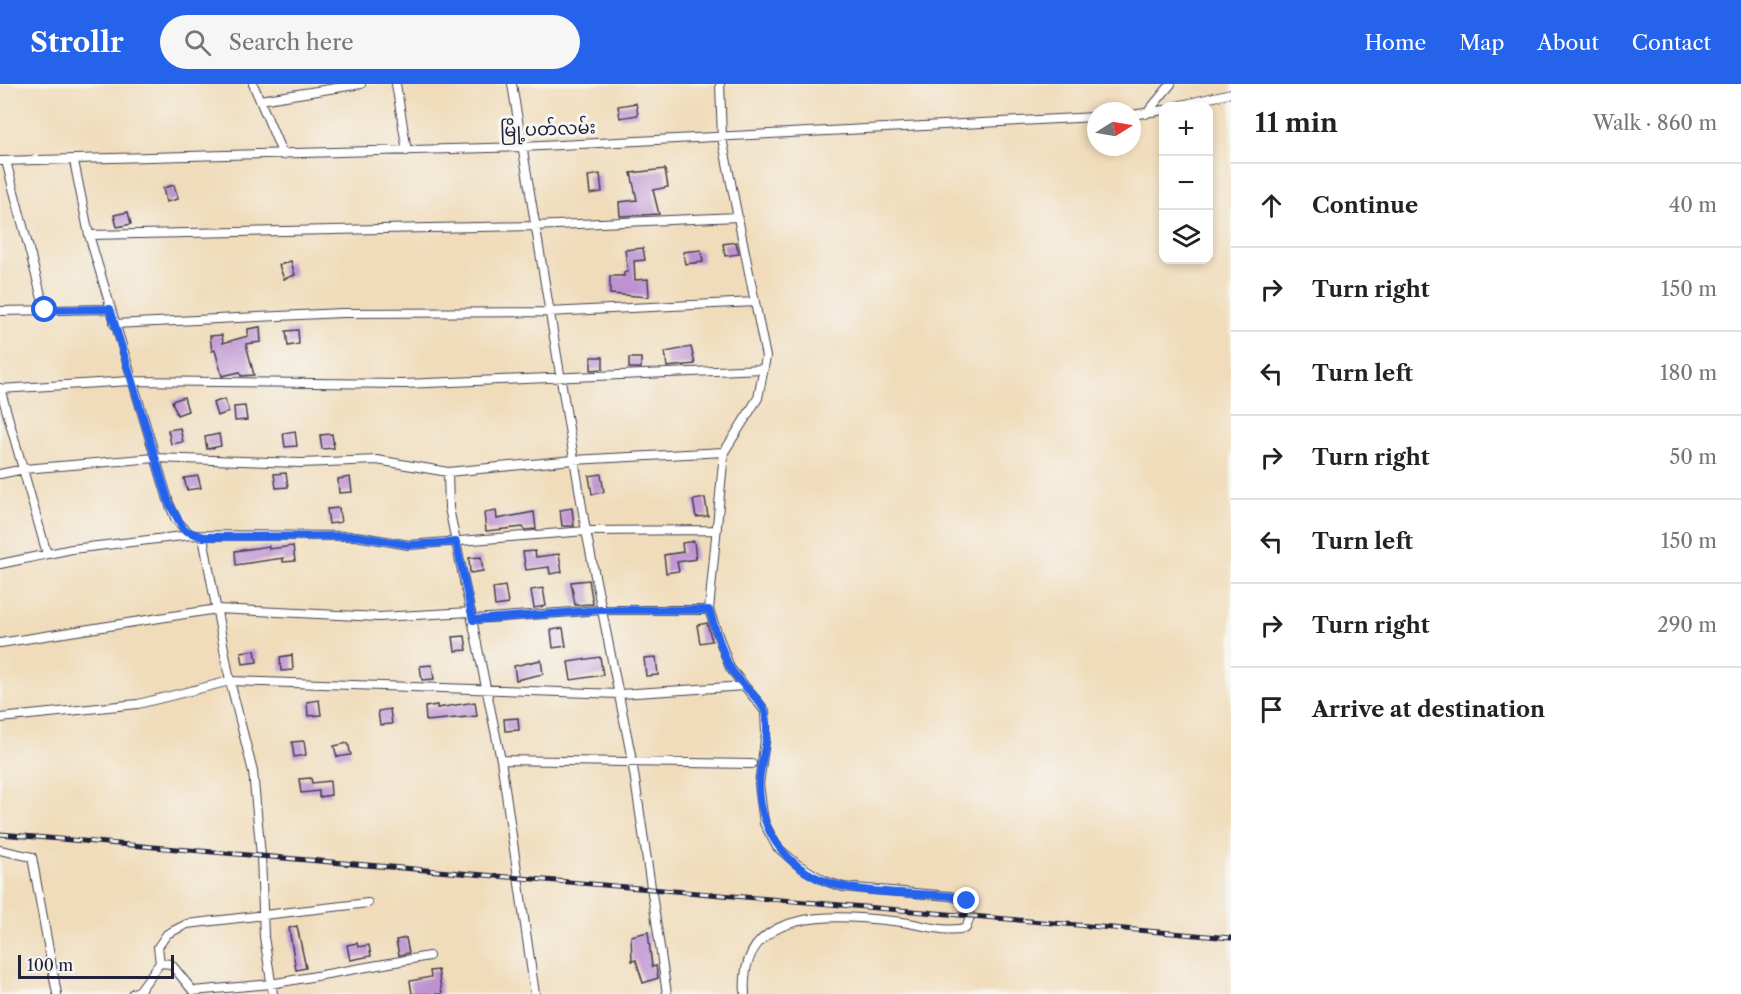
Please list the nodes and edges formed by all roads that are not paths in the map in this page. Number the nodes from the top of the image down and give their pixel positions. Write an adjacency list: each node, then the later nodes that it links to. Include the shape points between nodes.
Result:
1 (253, 84): 8 (street)
2 (361, 84): 8 (street)
3 (396, 84): 16 (street)
4 (512, 84): 15 (street)
5 (720, 84): 14 (street)
6 (1171, 84): 12 (street)
7 (1231, 93): 9 (street)
8 (260, 100): 17 (street)
9 (1194, 102)
10 (1159, 111): 12 (street)
11 (1141, 114): 12 (street)
12 (1146, 114)
13 (1087, 118): 14 (street, မြို့ပတ်လမ်း)
14 (722, 138): 15 (street, မြို့ပတ်လမ်း); 20 (street)
15 (522, 147): 16 (street, မြို့ပတ်လမ်း); 21 (street)
16 (407, 151): 17 (street, မြို့ပတ်လမ်း)
17 (283, 155): 19 (street, မြို့ပတ်လမ်း)
18 (3, 161): 19 (street, မြို့ပတ်လမ်း); 25 (street)
19 (74, 161): 22 (street)
20 (738, 217): 21 (street); 23 (street)
21 (533, 226): 22 (street); 27 (street)
22 (88, 235): 24 (street)
23 (755, 302): 27 (street); 29 (street, via 766,357)
24 (110, 309): 25 (street); 28 (street)
25 (45, 310): 26 (street)
26 (0, 311)
27 (548, 312): 28 (street, via 342,313); 30 (street)
28 (114, 324): 31 (street)
29 (763, 369): 30 (street); 33 (street, via 758,398)
30 (559, 378): 31 (street, via 404,384); 35 (street)
31 (130, 381): 32 (street); 34 (street)
32 (0, 388): 36 (street)
33 (724, 452): 35 (street); 39 (street)
34 (154, 458): 36 (street); 37 (street, via 301,463 377,460); 41 (street, via 176,520)
35 (573, 460): 37 (street); 40 (street)
36 (24, 469): 38 (street); 44 (street)
37 (448, 472): 43 (street, via 449,508)
38 (0, 474)
39 (717, 530): 40 (street); 48 (street)
40 (586, 531): 43 (street); 47 (street)
41 (191, 535): 42 (street); 44 (street)
42 (203, 537): 43 (street, via 357,536 409,545); 46 (street)
43 (456, 542): 49 (street)
44 (47, 554): 45 (street)
45 (0, 564)
46 (217, 609): 49 (street, via 379,617); 50 (street); 51 (street)
47 (601, 610): 48 (street); 49 (street); 54 (street)
48 (709, 610): 52 (street, via 730,668)
49 (472, 616): 53 (street)
50 (0, 643)
51 (230, 681): 53 (street); 55 (street, via 138,704); 61 (street, via 253,772)
52 (745, 686): 54 (street); 70 (street, via 765,711 759,784 764,824 777,847 825,881 843,887 950,896 967,901 970,917 966,928 952,931 846,918 791,921 761,939 747,958)
53 (488, 692): 54 (street); 56 (street)
54 (620, 694): 57 (street)
55 (0, 718)
56 (501, 760): 57 (street); 68 (street)
57 (632, 760): 58 (street); 69 (street)
58 (752, 764)
59 (0, 850): 65 (street, via 32,858)
60 (368, 903): 61 (street)
61 (263, 915): 63 (street, via 187,924 168,934 158,947); 64 (street)
62 (429, 956): 64 (street)
63 (160, 963): 64 (street, via 171,964 193,991); 66 (street, via 140,990)
64 (271, 984): 67 (street)
65 (57, 994)
66 (132, 994)
67 (273, 994)
68 (535, 994)
69 (667, 994)
70 (745, 994)

